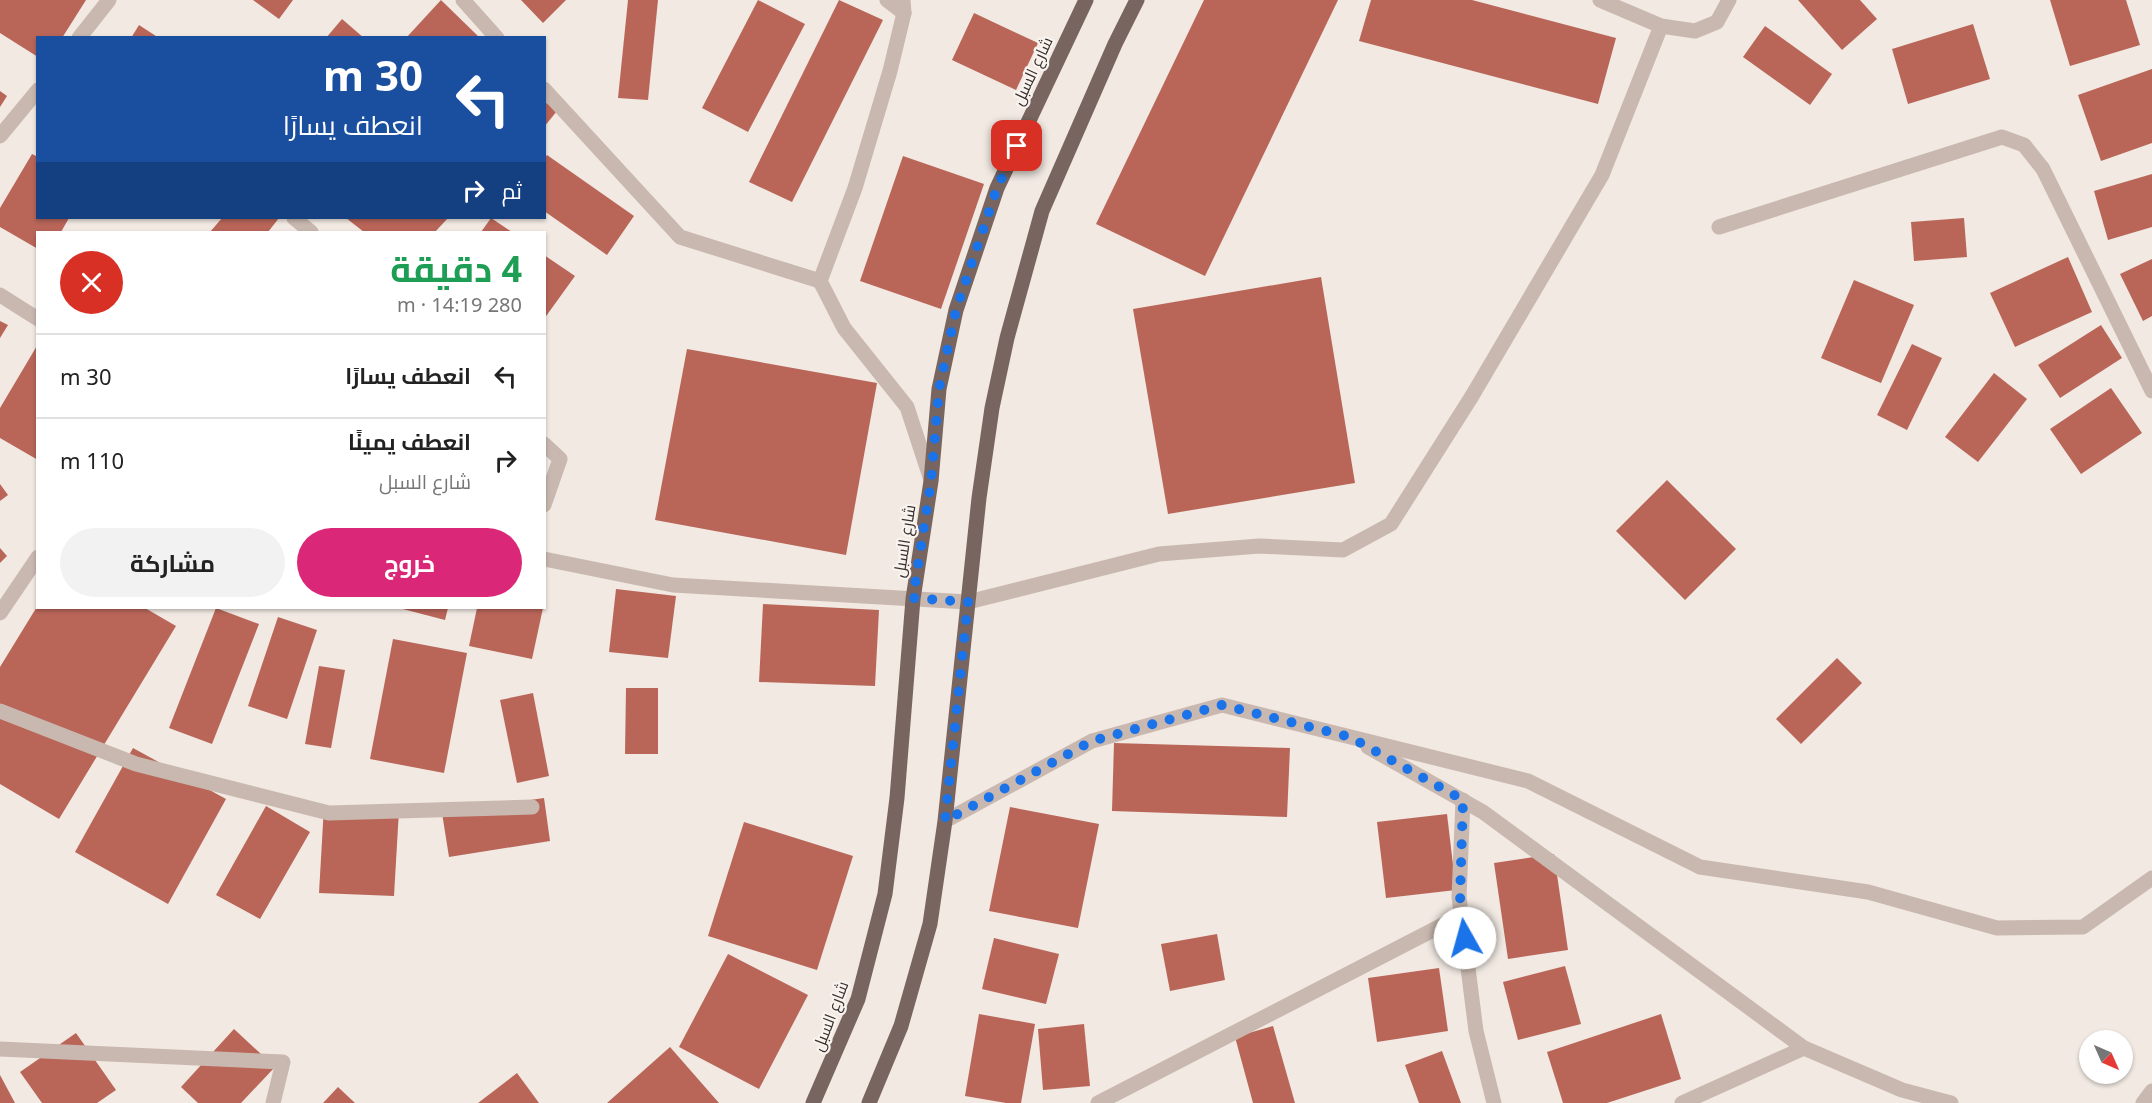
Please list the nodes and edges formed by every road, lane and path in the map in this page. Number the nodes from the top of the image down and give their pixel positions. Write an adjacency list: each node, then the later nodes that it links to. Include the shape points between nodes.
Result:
1 (109, 0): 10 (street)
2 (463, 0): 11 (street)
3 (887, 0): 8 (street)
4 (1086, 0): 23 (main road, شارع السبل, via 997,188 956,310 939,389)
5 (1137, 0): 28 (main road, via 1038,222 992,408)
6 (1600, 0): 9 (street)
7 (1729, 0): 9 (street, via 1717,22 1695,31)
8 (903, 7): 18 (street, via 890,71 855,188)
9 (1661, 26): 28 (street, via 1602,175 1472,396 1391,524 1344,550 1259,546 1159,554)
10 (82, 36)
11 (495, 36)
12 (546, 91): 18 (street, via 680,237)
13 (36, 92): 14 (street)
14 (0, 136)
15 (295, 219): 17 (street)
16 (1719, 226): 21 (street, via 2002,137 2024,145 2043,170)
17 (310, 231)
18 (820, 282): 23 (street, via 844,328 908,407)
19 (0, 295): 20 (street)
20 (36, 318)
21 (2152, 391)
22 (546, 446): 24 (street, via 560,459)
23 (931, 482): 27 (main road, شارع السبل)
24 (546, 499)
25 (546, 559): 27 (street, via 673,585)
26 (36, 560): 29 (street)
27 (913, 598): 28 (street); 41 (main road, شارع السبل, via 885,894 858,999)
28 (968, 602): 34 (main road)
29 (0, 614)
30 (0, 711): 33 (street, via 136,764 329,813)
31 (1350, 737): 32 (street); 34 (street, via 1222,705 1092,741); 35 (street, via 1528,781 1700,867 1868,892 1997,928 2083,927)
32 (1463, 800): 36 (street); 37 (street)
33 (532, 807)
34 (945, 821): 42 (main road, via 930,924 900,1026)
35 (2152, 878)
36 (1462, 915): 43 (street); 44 (street, via 1476,1031)
37 (1804, 1048): 45 (street); 46 (street, via 1902,1090)
38 (0, 1049): 40 (street, via 283,1062)
39 (2152, 1091): 47 (street)
40 (273, 1103)
41 (813, 1103)
42 (869, 1103)
43 (1098, 1103)
44 (1494, 1103)
45 (1682, 1103)
46 (1951, 1103)
47 (2143, 1103)

